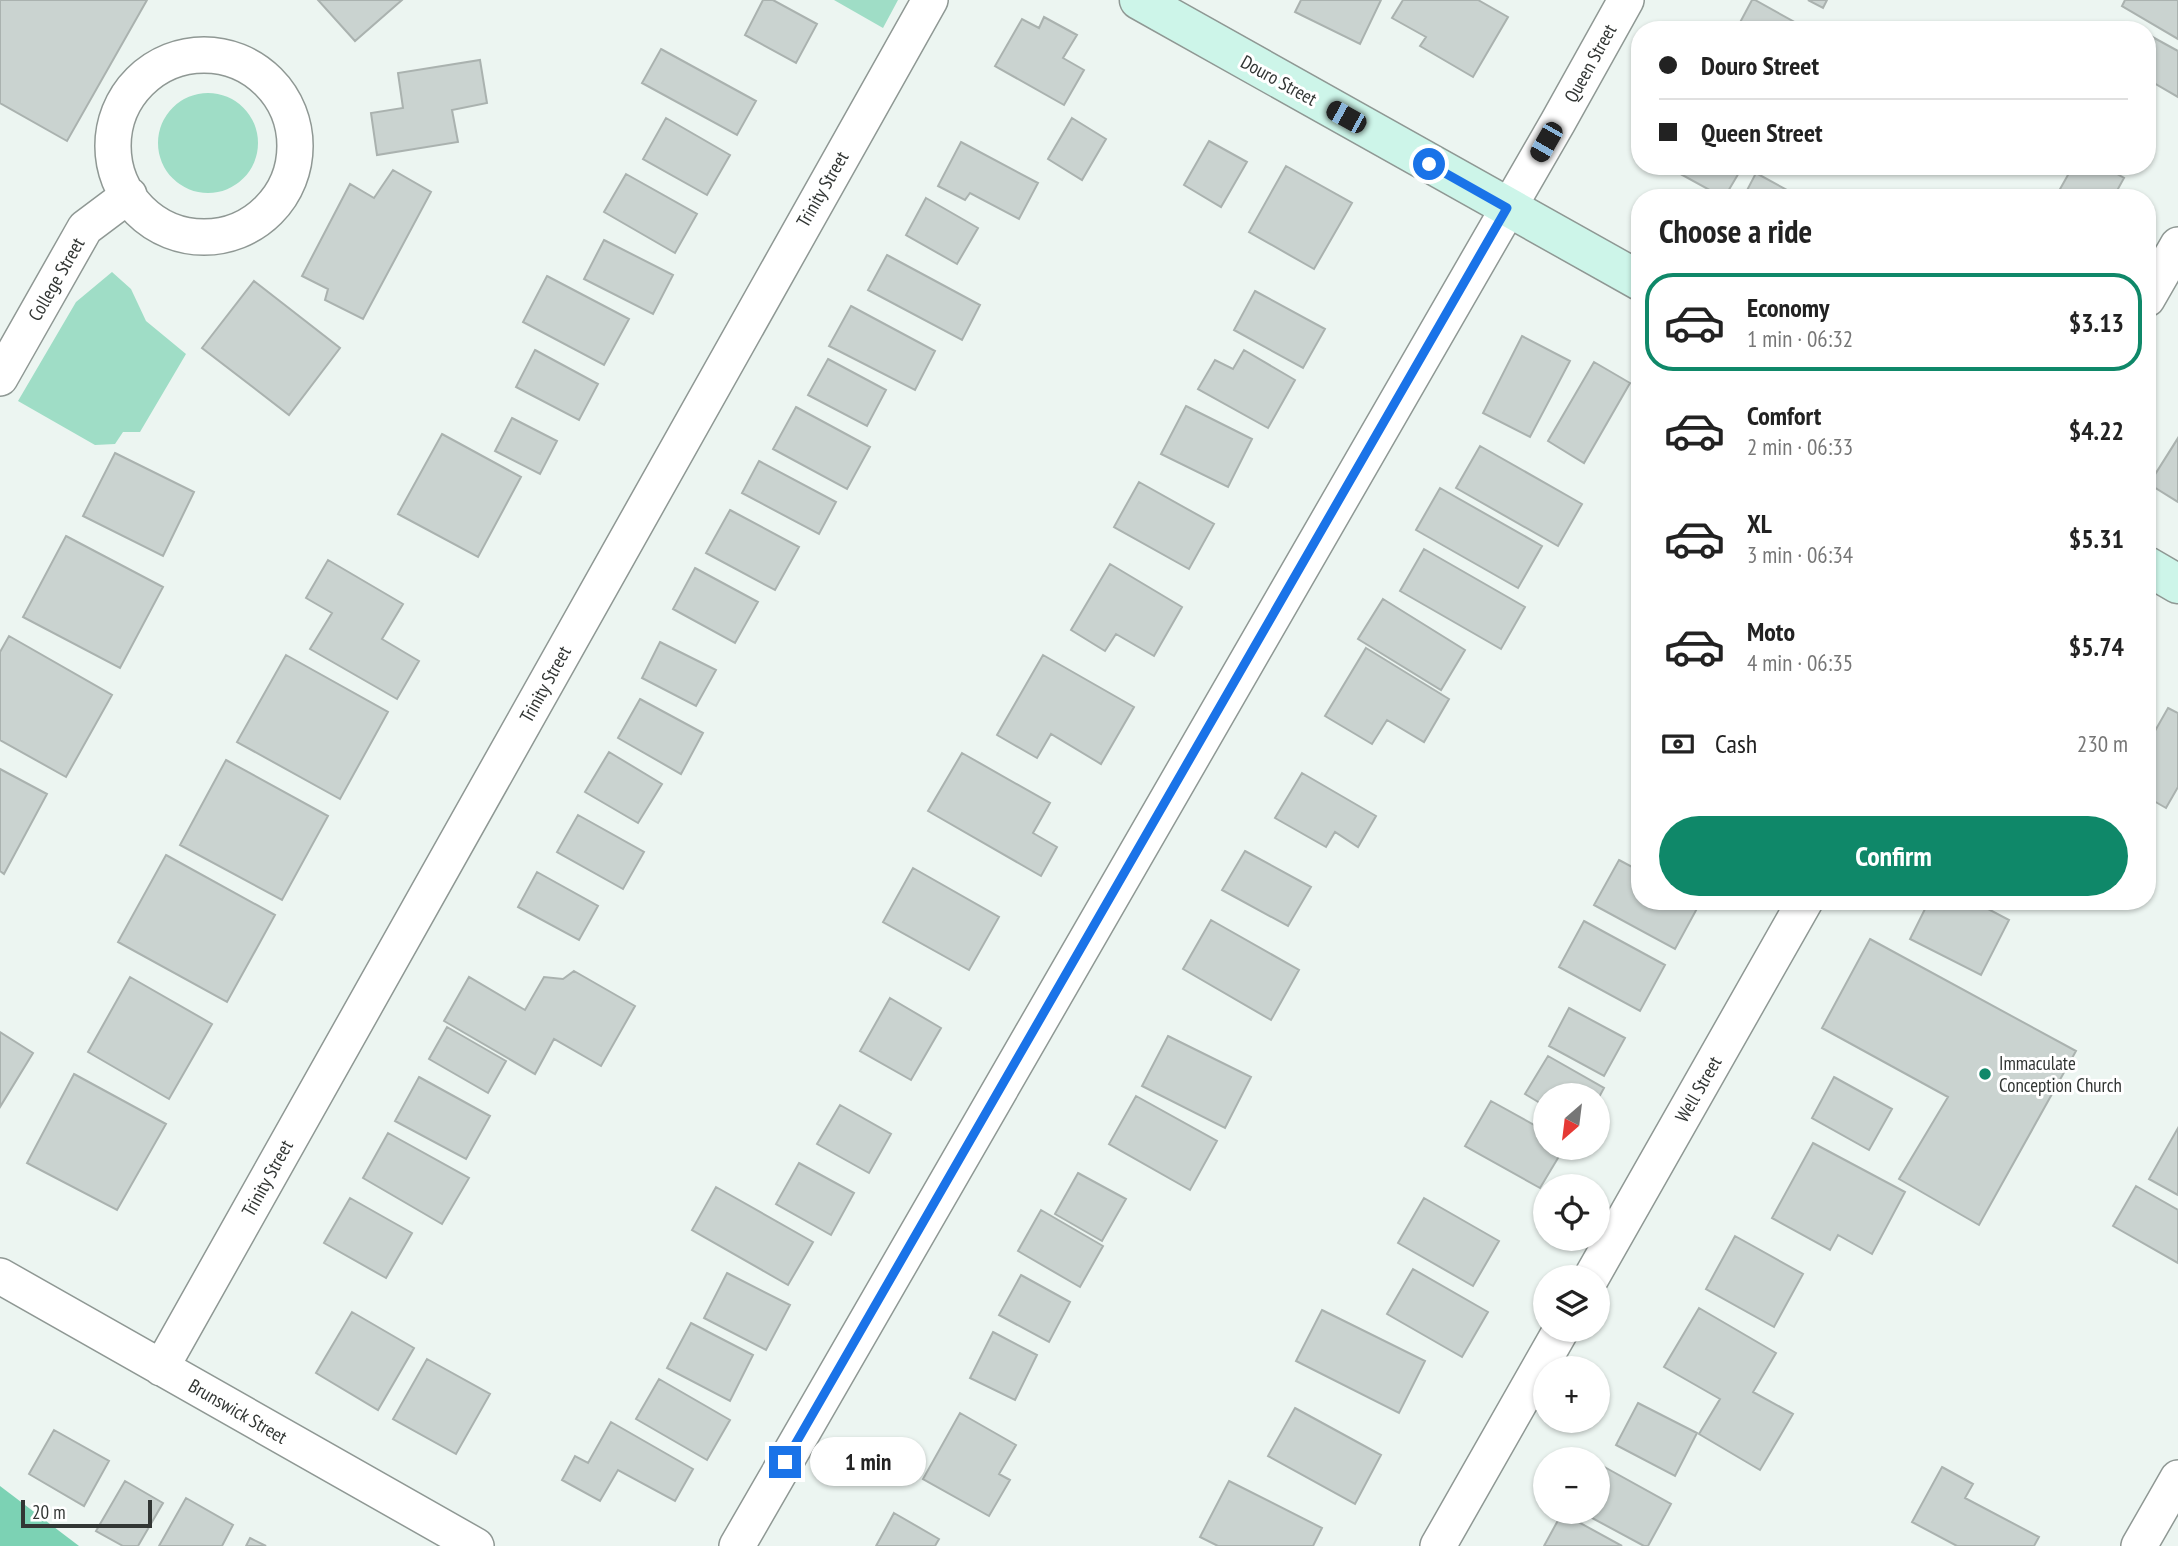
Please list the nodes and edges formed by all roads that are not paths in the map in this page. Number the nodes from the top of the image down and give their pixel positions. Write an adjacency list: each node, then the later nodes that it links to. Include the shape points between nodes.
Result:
1 (930, 0): 16 (street, Trinity Street)
2 (1139, 0): 5 (street, Douro Street)
3 (1626, 0): 5 (street, Queen Street)
4 (129, 195): 4 (street, via 145,216 160,226 204,238 242,230 281,197 293,168 294,128 280,95 263,77 236,61 197,55 165,63 132,90 117,118 113,148 121,187); 9 (street, College Street, via 85,228)
5 (1507, 208): 7 (street, Douro Street); 19 (street, Queen Street)
6 (2178, 245): 8 (street)
7 (1631, 276)
8 (2156, 283)
9 (0, 378)
10 (2156, 571): 11 (street)
11 (2178, 584)
12 (1800, 910): 13 (street, Well Street)
13 (1598, 1265)
14 (0, 1276): 16 (street, Brunswick Street)
15 (1554, 1342): 20 (street)
16 (161, 1368): 18 (street, Brunswick Street)
17 (2178, 1478): 21 (street)
18 (476, 1546)
19 (737, 1546)
20 (1438, 1546)
21 (2139, 1546)

